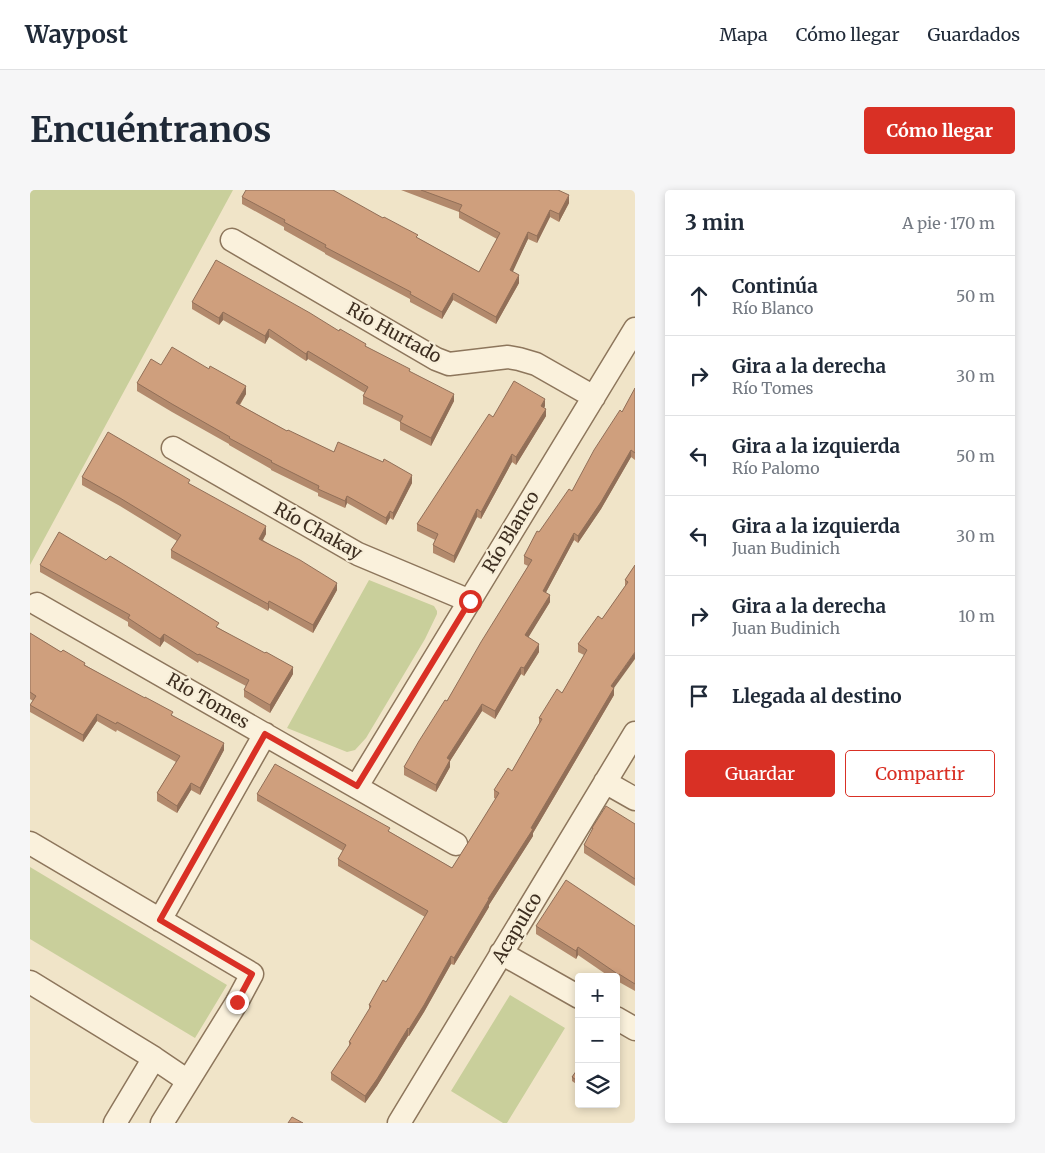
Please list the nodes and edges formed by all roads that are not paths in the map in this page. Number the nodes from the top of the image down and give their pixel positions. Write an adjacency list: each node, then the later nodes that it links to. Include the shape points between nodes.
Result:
1 (232, 240): 3 (street, Río Hurtado, via 436,359 449,364 508,357 519,359 536,364)
2 (635, 329): 3 (street, Río Blanco)
3 (594, 397): 5 (street, Río Blanco)
4 (173, 448): 5 (street, Río Chakay, via 358,554)
5 (470, 601): 10 (street, Río Blanco)
6 (38, 604): 8 (street, Río Tomes)
7 (635, 733): 9 (street, Acapulco)
8 (265, 734): 10 (street, Río Tomes); 14 (street)
9 (605, 782): 11 (street); 15 (street, Acapulco)
10 (357, 786): 13 (street, Río Tomes)
11 (635, 799)
12 (30, 843): 14 (street)
13 (456, 844)
14 (160, 920): 21 (street, via 252,974)
15 (501, 953): 17 (street); 24 (street, Acapulco)
16 (30, 982): 20 (street)
17 (575, 995)
18 (620, 1020): 19 (street)
19 (635, 1029)
20 (154, 1058): 21 (street); 22 (street)
21 (188, 1081): 23 (street)
22 (114, 1123)
23 (162, 1123)
24 (399, 1123)

